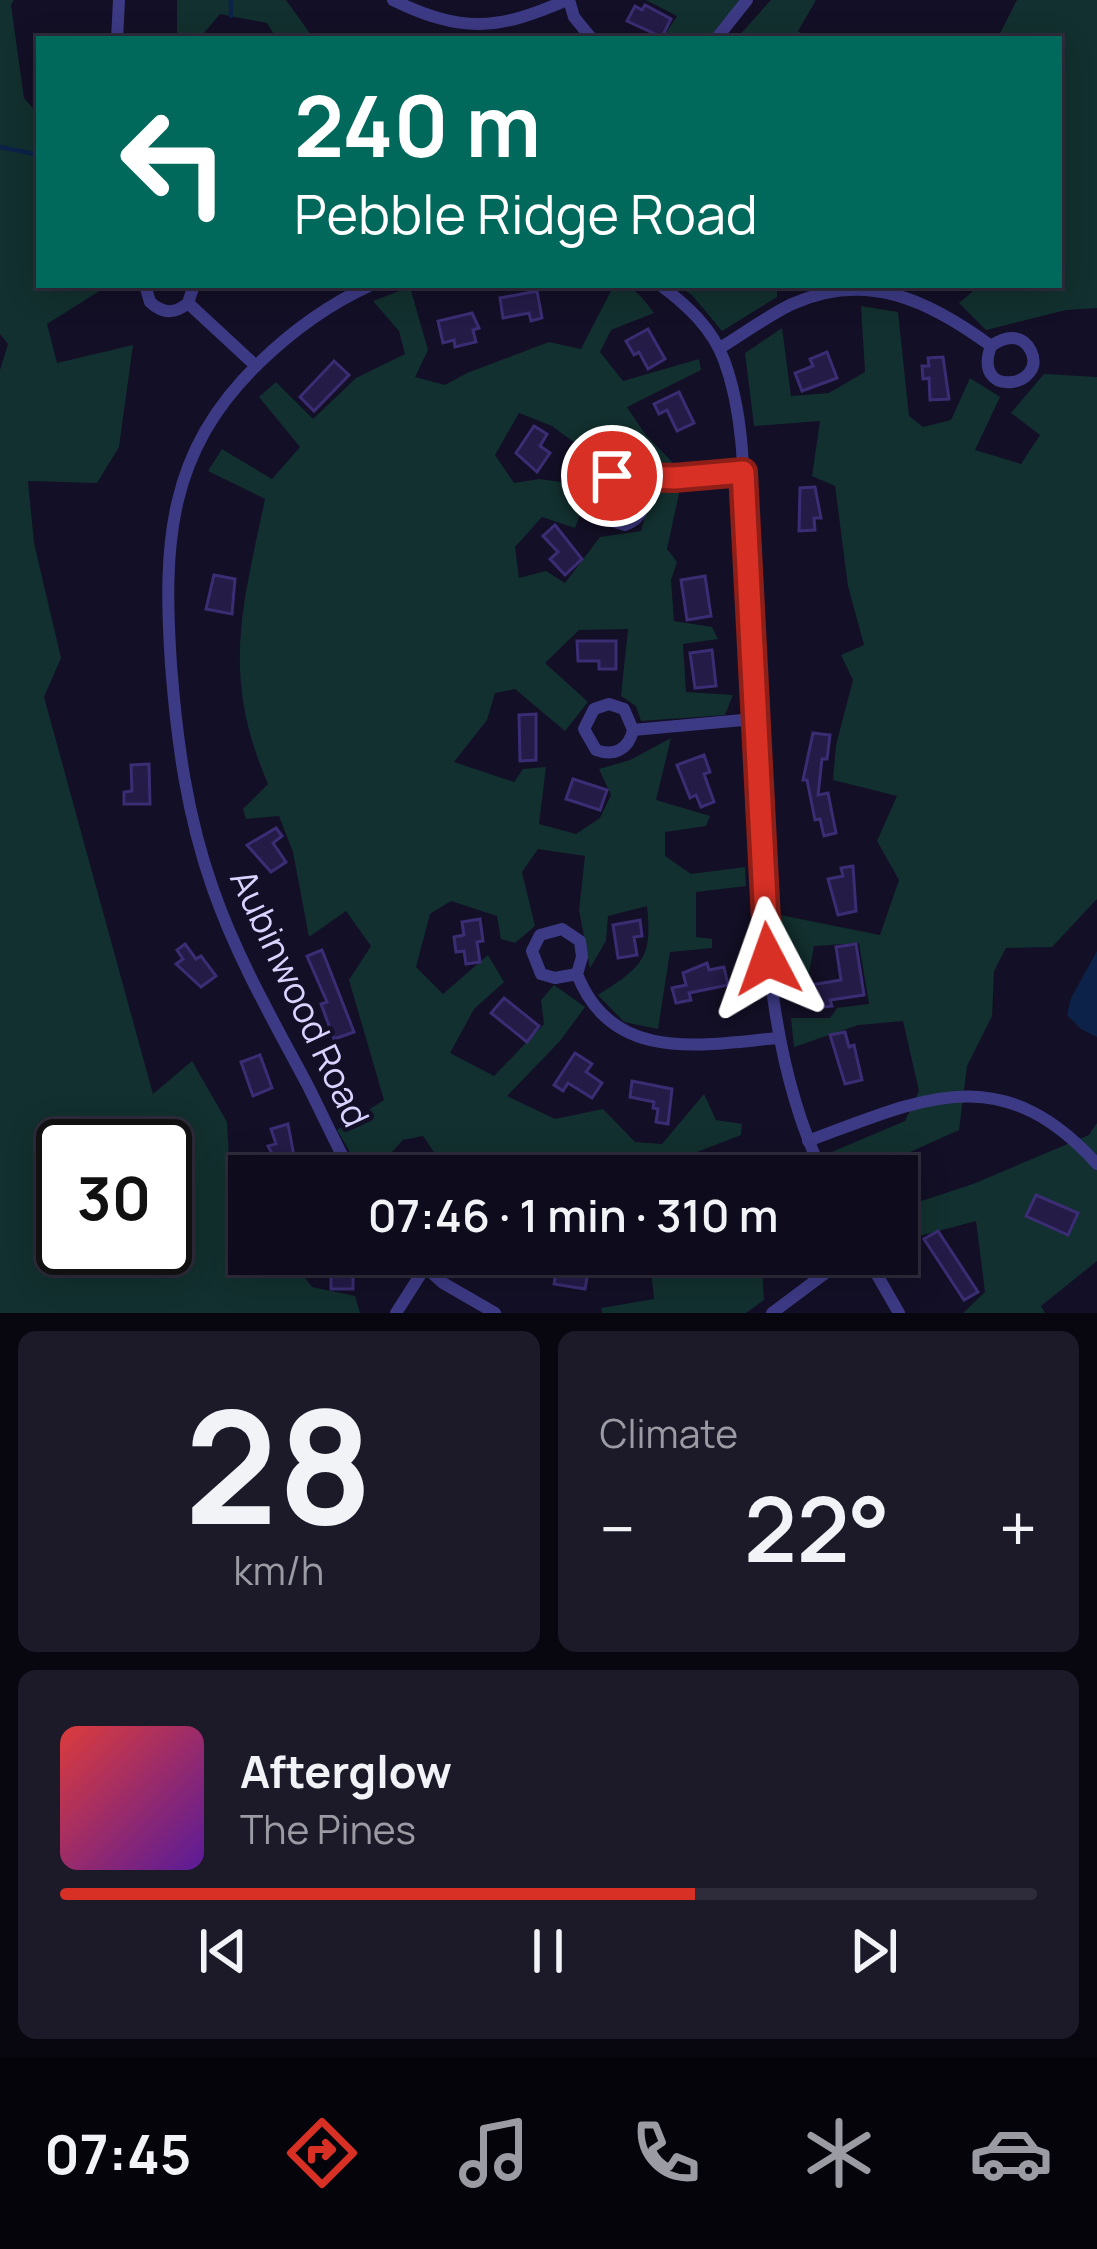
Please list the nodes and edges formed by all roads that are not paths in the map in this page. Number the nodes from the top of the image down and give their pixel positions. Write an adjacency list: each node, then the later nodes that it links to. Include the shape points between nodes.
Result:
1 (119, 0): 5 (street)
2 (393, 0): 3 (street, via 427,16 488,25)
3 (568, 0): 6 (street)
4 (747, 0): 7 (street)
5 (117, 36)
6 (590, 36)
7 (718, 36)
8 (146, 288): 12 (street, via 164,311)
9 (193, 288): 12 (street)
10 (365, 288): 15 (street, Aubinwood Road, via 322,311)
11 (664, 288): 14 (street)
12 (188, 303): 15 (street)
13 (991, 346): 14 (street, via 945,313 862,289 792,304)
14 (720, 348): 16 (street)
15 (256, 365): 23 (street, Aubinwood Road, via 204,429 172,521 167,611 178,746 224,919)
16 (743, 472): 17 (street); 18 (street)
17 (646, 476): 17 (street, via 604,480 596,494 602,518 625,525 639,517)
18 (754, 719): 19 (street); 21 (street)
19 (634, 730): 19 (street, via 627,746 612,753 596,750 584,729 595,709 609,704 629,715)
20 (577, 974): 20 (street, via 541,974 532,951 540,935 562,929 580,941); 21 (street, via 603,1016 649,1040 686,1046)
21 (778, 1039): 22 (street)
22 (808, 1141): 24 (street); 25 (street, via 899,1106 964,1095 1034,1113)
23 (342, 1155)
24 (814, 1155)
25 (1097, 1164)
26 (420, 1275): 30 (street)
27 (435, 1275): 31 (street)
28 (823, 1275): 32 (street)
29 (877, 1275): 33 (street)
30 (396, 1313)
31 (495, 1313)
32 (772, 1313)
33 (899, 1313)

